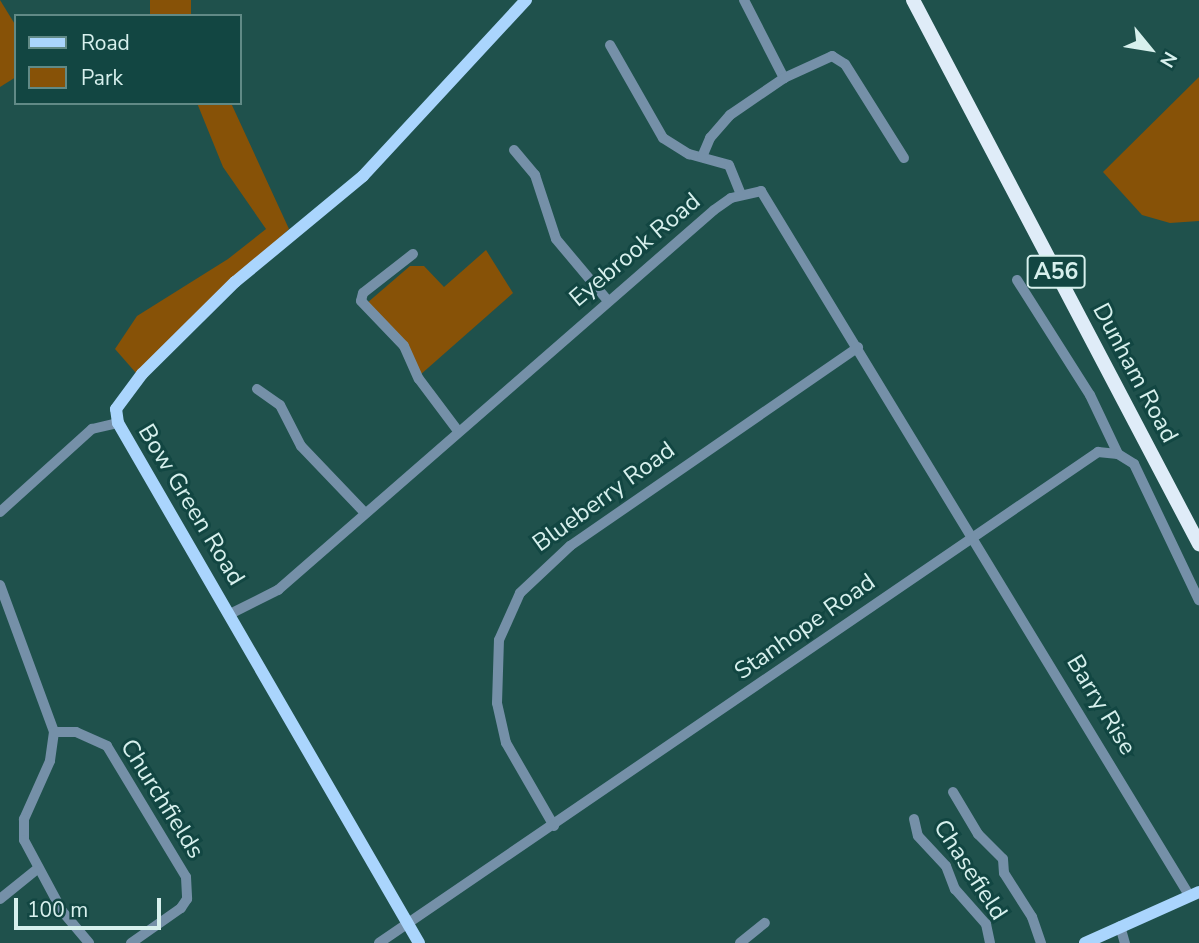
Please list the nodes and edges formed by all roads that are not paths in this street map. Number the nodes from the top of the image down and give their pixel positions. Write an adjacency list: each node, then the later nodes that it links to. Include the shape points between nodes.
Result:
1 (526, 0): 15 (main road, Bow Green Road, via 363,176 252,268 142,374 116,409)
2 (744, 0): 5 (street)
3 (913, 0): 21 (highway, Dunham Road / A56)
4 (610, 45): 7 (street, via 663,138)
5 (784, 78): 7 (street, via 720,123); 8 (street, via 826,57 840,60)
6 (514, 150): 12 (street, via 535,175 556,239)
7 (702, 157): 9 (street, via 729,165)
8 (904, 158)
9 (741, 194): 12 (street, Eyebrook Road, via 714,210); 13 (street, via 761,191 768,198)
10 (413, 254): 16 (street, via 363,293 361,300 404,346 419,379)
11 (1017, 280): 17 (street, via 1102,416)
12 (608, 301): 16 (street, Eyebrook Road)
13 (858, 347): 20 (street); 28 (street, Blueberry Road, via 570,546 520,593 499,640 497,703 506,743)
14 (257, 389): 19 (street, via 280,405 301,446)
15 (118, 424): 18 (street, via 92,429); 24 (main road, Bow Green Road)
16 (458, 431): 19 (street, Eyebrook Road)
17 (1118, 454): 20 (street, Stanhope Road, via 1098,452); 23 (street, via 1134,464)
18 (0, 512)
19 (365, 513): 24 (street, Eyebrook Road, via 278,590)
20 (975, 537): 28 (street, Stanhope Road); 30 (street, Barry Rise)
21 (1199, 544)
22 (0, 585): 25 (street)
23 (1199, 600)
24 (230, 614): 33 (main road, Bow Green Road)
25 (54, 732): 29 (street, via 50,761 24,819 24,840); 36 (street, Churchfields, via 76,732 107,746 186,877 187,899 181,908)
26 (953, 792): 41 (street, via 978,834 1003,859 1004,873 1032,917)
27 (915, 819): 40 (street, Chasefield, via 918,836 986,924)
28 (554, 826): 33 (street, Stanhope Road)
29 (36, 870): 31 (street); 35 (street)
30 (1194, 893): 34 (main road)
31 (0, 899)
32 (765, 923): 39 (street)
33 (409, 925): 37 (street, Stanhope Road); 38 (main road, Bow Green Road)
34 (1120, 926): 42 (main road); 43 (street)
35 (89, 943)
36 (131, 943)
37 (379, 943)
38 (419, 943)
39 (740, 943)
40 (990, 943)
41 (1041, 943)
42 (1085, 943)
43 (1125, 943)

